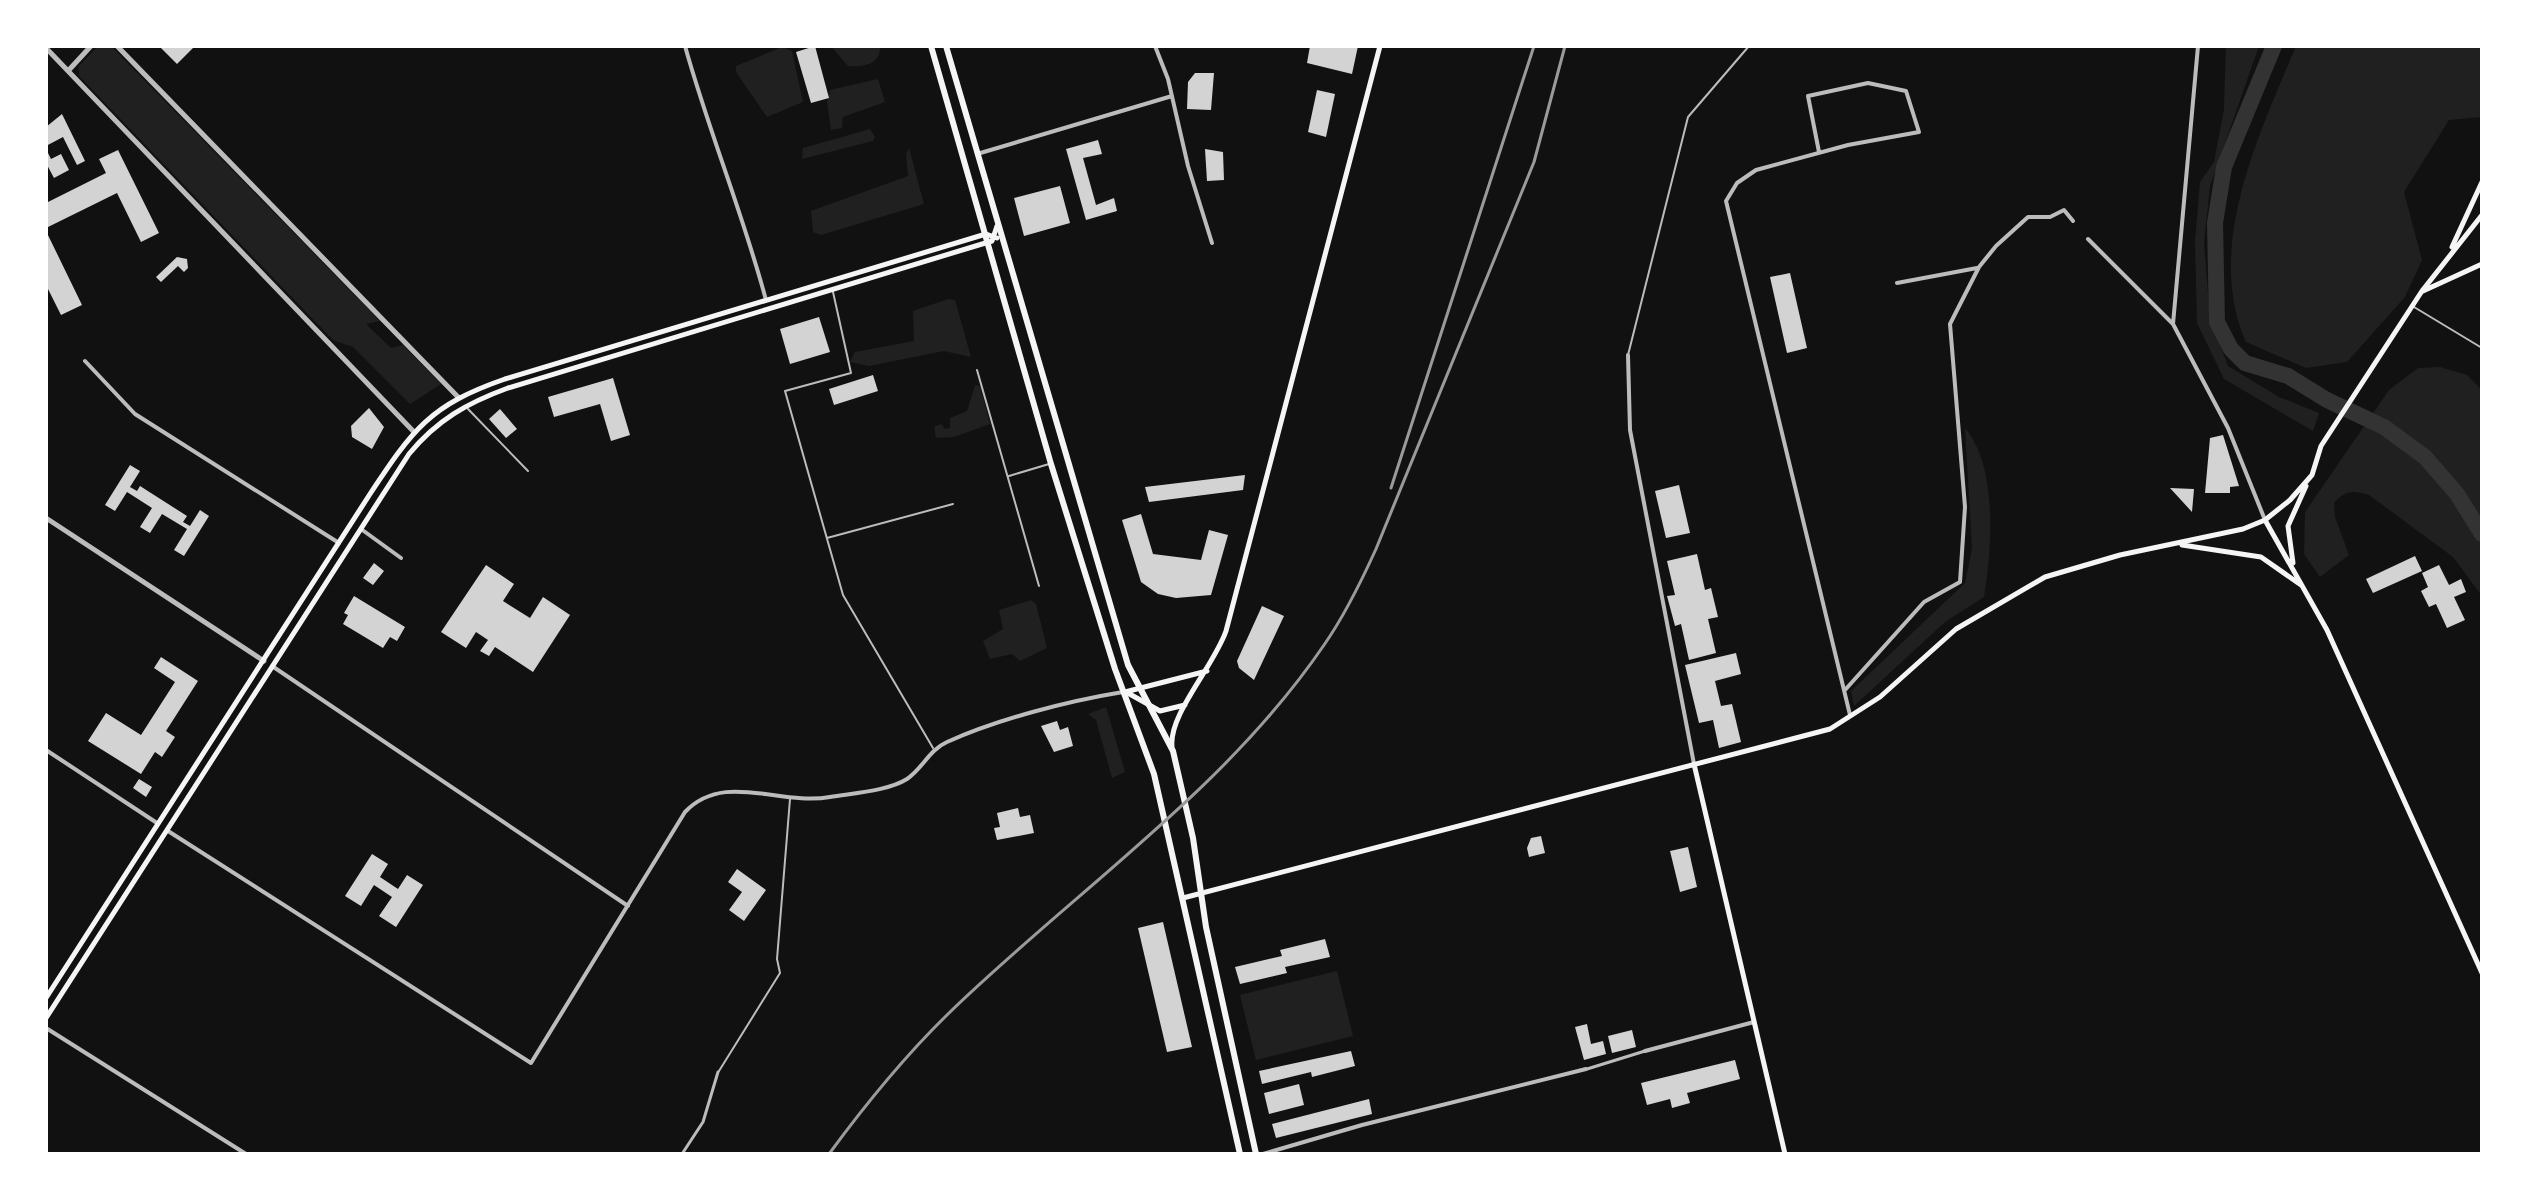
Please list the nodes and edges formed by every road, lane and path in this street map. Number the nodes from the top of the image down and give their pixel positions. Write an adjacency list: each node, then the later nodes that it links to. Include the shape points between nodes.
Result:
1 (91, 46): 11 (street)
2 (117, 46): 40 (street)
3 (687, 46): 31 (street)
4 (931, 46): 19 (main road)
5 (946, 46): 14 (main road)
6 (1155, 46): 12 (street)
7 (1380, 46): 63 (main road, via 1226,631)
8 (1749, 46): 37 (lane, via 1688,117)
9 (2198, 46): 33 (street)
10 (46, 48): 11 (street)
11 (68, 71): 42 (street)
12 (1172, 96): 14 (street); 23 (street)
13 (1819, 152): 13 (street, via 1919,132 1906,91 1868,83 1808,96); 66 (street, via 1756,170 1737,183 1726,201)
14 (977, 154): 18 (main road)
15 (2482, 182): 25 (main road)
16 (2482, 215): 25 (main road)
17 (2073, 221): 27 (street, via 2064,210 2050,217 2028,217)
18 (997, 225): 20 (main road); 24 (main road)
19 (986, 234): 20 (main road); 22 (main road); 31 (main road)
20 (995, 236): 22 (main road); 24 (main road)
21 (2088, 239): 33 (street)
22 (988, 243): 29 (main road); 44 (main road)
23 (1212, 243)
24 (1003, 245): 65 (main road)
25 (2450, 251): 30 (main road)
26 (2482, 264): 30 (main road)
27 (1979, 267): 28 (street); 66 (street, via 1950,324 1965,507 1960,582 1924,602)
28 (1897, 283)
29 (832, 291): 36 (main road); 53 (lane, via 851,373 785,391)
30 (2422, 291): 32 (main road)
31 (766, 300): 34 (main road)
32 (2413, 307): 35 (lane); 46 (main road, via 2321,446)
33 (2173, 324): 50 (street, via 2228,428)
34 (637, 341): 36 (main road); 40 (main road)
35 (2482, 348)
36 (640, 351): 41 (main road)
37 (1628, 355): 75 (street, via 1630,430)
38 (85, 361): 54 (street, via 135,414)
39 (977, 370): 47 (lane)
40 (458, 397): 41 (main road); 42 (main road)
41 (465, 405): 43 (main road); 45 (lane)
42 (414, 432): 43 (main road); 51 (main road)
43 (421, 439): 52 (main road)
44 (1051, 464): 47 (lane); 67 (main road)
45 (528, 471)
46 (2312, 475): 50 (main road); 58 (main road, via 2288,526)
47 (1008, 476): 59 (lane)
48 (953, 504): 53 (lane)
49 (46, 518): 61 (street)
50 (2265, 520): 55 (main road); 58 (main road)
51 (352, 524): 52 (main road); 54 (main road)
52 (361, 529): 56 (main road); 57 (street)
53 (826, 538): 72 (lane, via 843,595)
54 (339, 543): 56 (main road); 61 (main road)
55 (2177, 544): 60 (main road, via 2261,557); 71 (main road, via 2045,577 1956,629)
56 (348, 549): 62 (main road)
57 (401, 558)
58 (2295, 571): 60 (main road)
59 (1039, 586)
60 (2304, 587): 82 (main road)
61 (264, 661): 62 (main road); 77 (main road)
62 (272, 666): 78 (main road); 81 (street)
63 (1208, 671): 64 (main road); 68 (main road)
64 (1180, 680): 65 (main road); 68 (main road, via 1189,687)
65 (1139, 690): 67 (main road); 70 (main road)
66 (1845, 690): 71 (street)
67 (1125, 692): 70 (main road); 72 (street, via 976,730); 80 (main road, via 1154,774)
68 (1190, 699): 69 (main road)
69 (1185, 705): 70 (main road); 74 (main road, via 1173,725)
70 (1151, 709): 74 (main road)
71 (1851, 717): 75 (main road, via 1830,729)
72 (934, 749): 76 (street, via 905,780 826,797)
73 (46, 750): 77 (street)
74 (1173, 751): 79 (main road)
75 (1694, 764): 79 (main road); 85 (main road)
76 (790, 798): 81 (street, via 728,791 699,798 685,812); 89 (lane, via 780,973)
77 (159, 825): 78 (main road); 83 (main road)
78 (168, 831): 81 (street, via 531,1063); 84 (main road)
79 (1202, 893): 80 (main road); 93 (main road)
80 (1183, 898): 92 (main road)
81 (628, 907)
82 (2482, 973)
83 (46, 998)
84 (46, 1018)
85 (1754, 1022): 87 (street); 95 (main road)
86 (46, 1028): 90 (street)
87 (1645, 1051): 88 (street)
88 (1586, 1069): 94 (street)
89 (718, 1072): 91 (street, via 703,1122)
90 (246, 1154)
91 (682, 1154)
92 (1240, 1154)
93 (1256, 1154)
94 (1263, 1154)
95 (1785, 1154)

